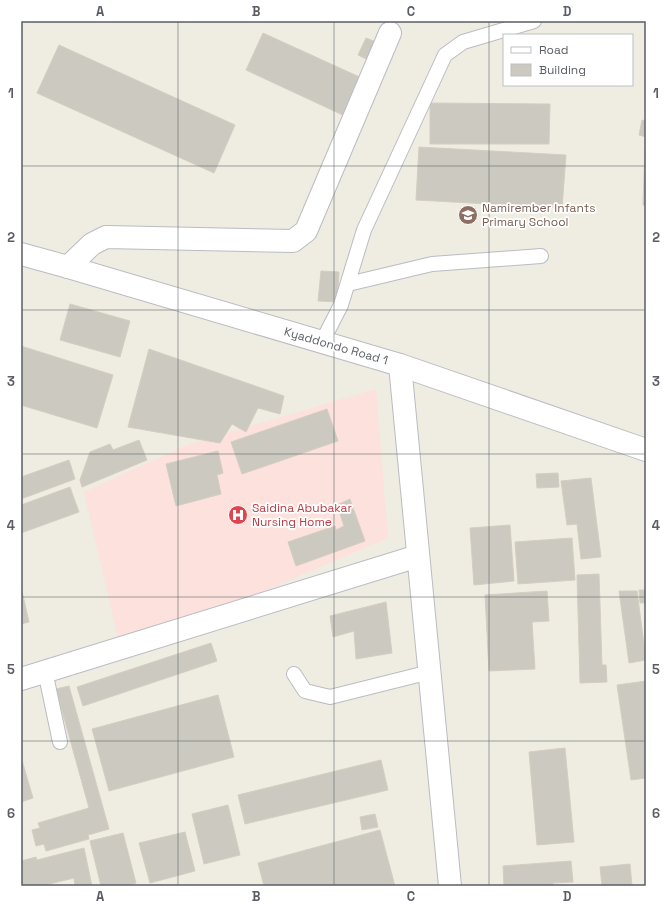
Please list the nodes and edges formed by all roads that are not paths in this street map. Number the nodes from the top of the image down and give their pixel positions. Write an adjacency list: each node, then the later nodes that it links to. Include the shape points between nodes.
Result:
1 (534, 21): 6 (lane, via 463,42 445,55 364,230)
2 (390, 33): 5 (street, via 306,231 293,241 106,237 92,244)
3 (21, 254): 5 (street, Kyaddondo Road 1)
4 (541, 256): 6 (lane, via 432,264)
5 (68, 267): 7 (street, Kyaddondo Road 1)
6 (348, 284): 7 (lane, via 341,305)
7 (322, 342): 8 (street, Kyaddondo Road 1)
8 (400, 365): 9 (street, Kyaddondo Road 1); 10 (street)
9 (646, 450)
10 (418, 556): 11 (street); 12 (street)
11 (45, 671): 14 (street); 15 (lane)
12 (430, 672): 13 (lane, via 330,697 304,690); 16 (street)
13 (294, 674)
14 (21, 679)
15 (60, 742)
16 (450, 886)

